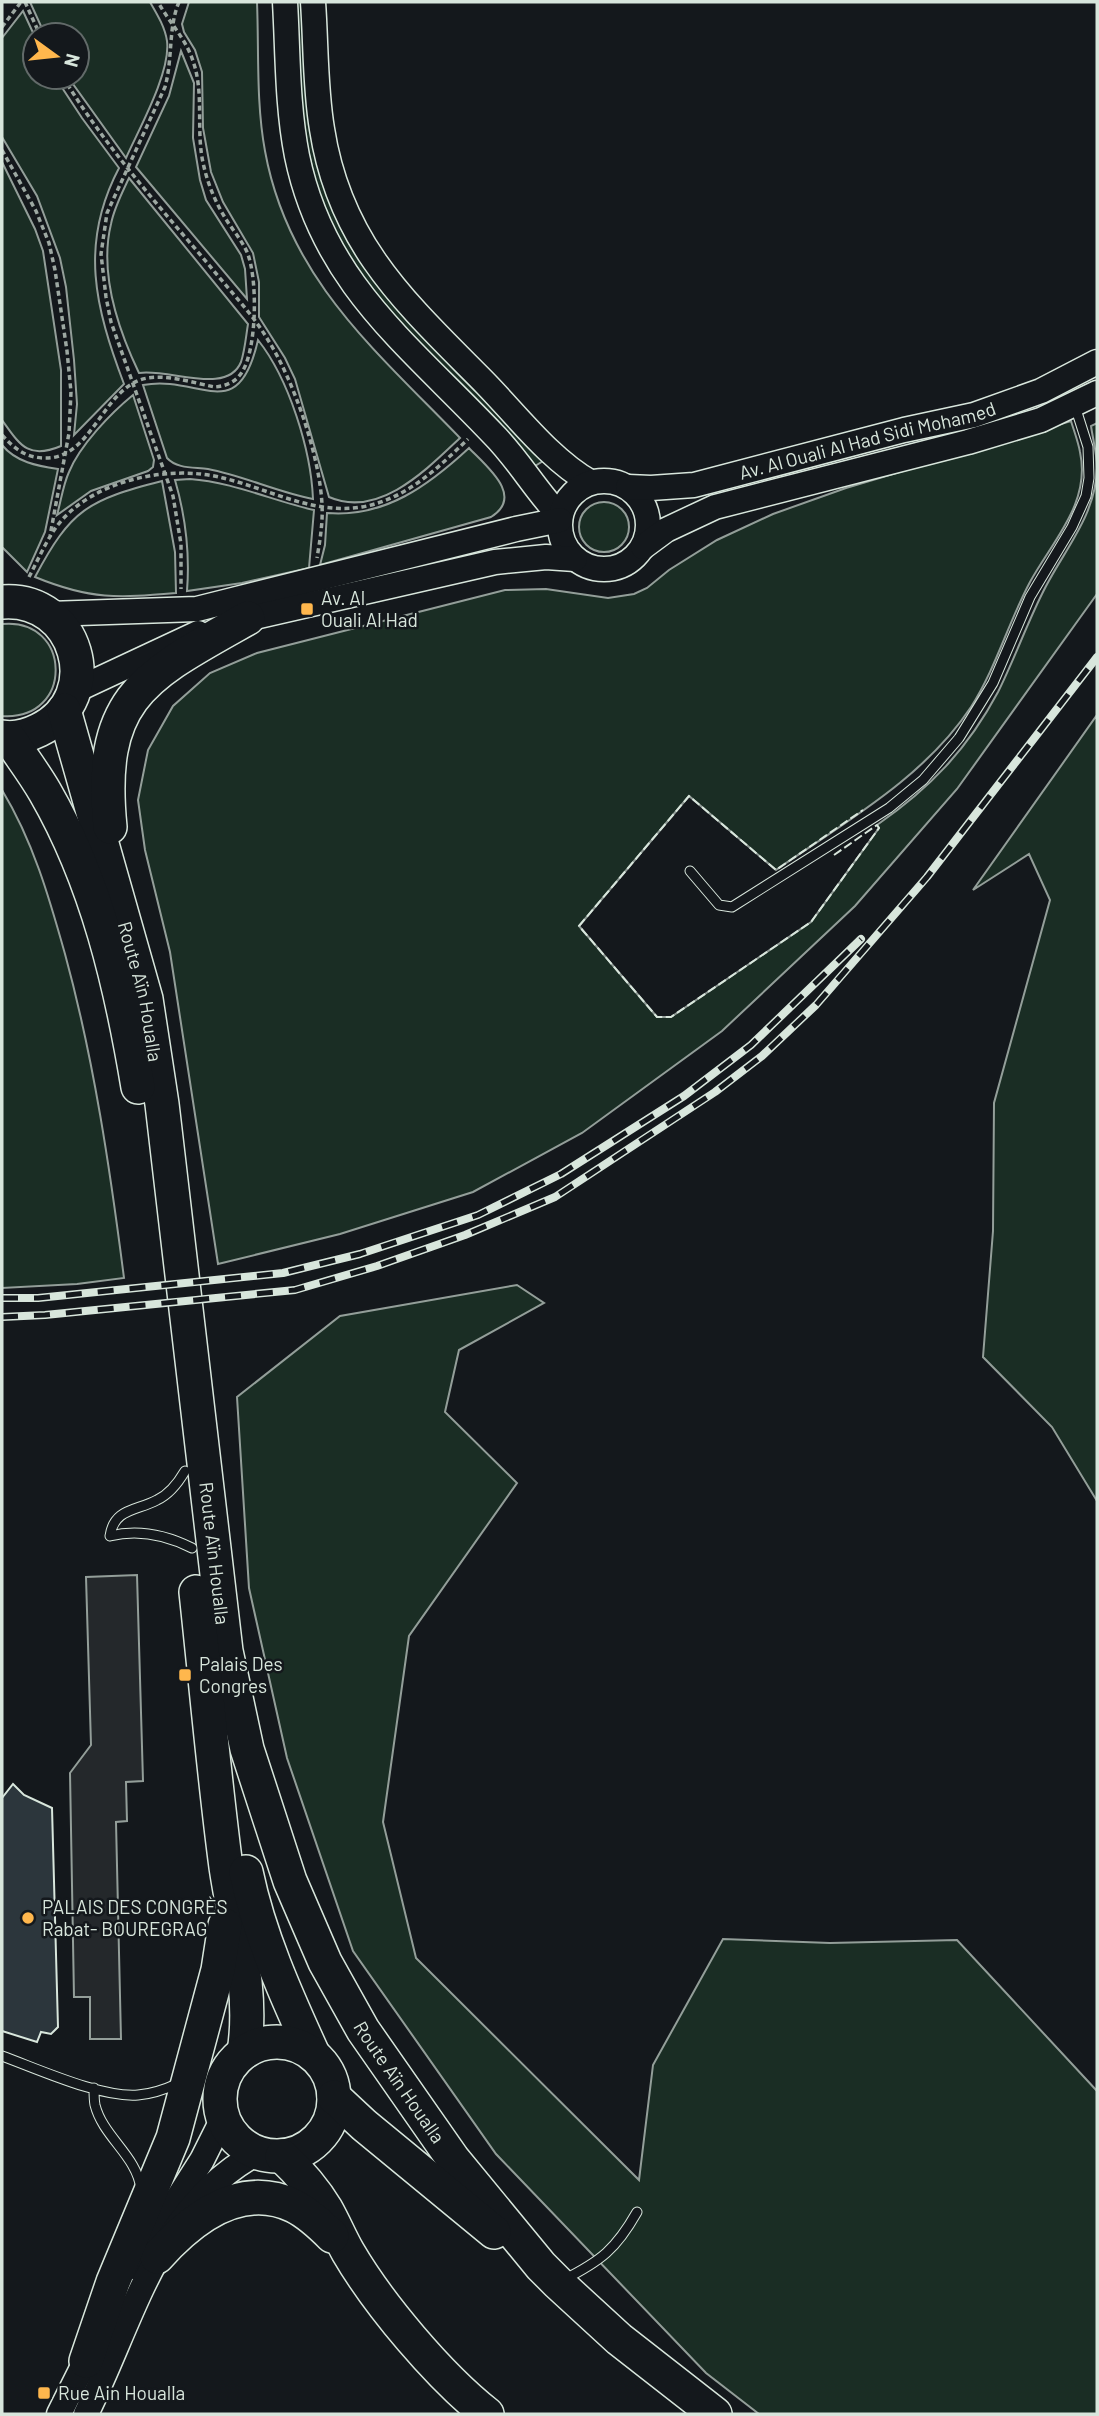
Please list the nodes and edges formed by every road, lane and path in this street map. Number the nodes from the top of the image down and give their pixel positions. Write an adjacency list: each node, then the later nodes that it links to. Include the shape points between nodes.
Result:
1 (23, 2): 6 (path); 8 (path)
2 (158, 2): 7 (path)
3 (179, 2): 7 (path)
4 (285, 2): 24 (street, via 298,156 306,191 335,258 378,317 496,436)
5 (313, 2): 21 (street, via 322,129 338,190 358,237 402,299 556,457)
6 (33, 21)
7 (172, 26): 11 (path, via 171,67 165,87); 12 (path, via 194,63 201,150 209,184 251,265)
8 (2, 27)
9 (72, 91): 11 (path)
10 (2, 150): 19 (path, via 36,211 55,270 70,382)
11 (128, 168): 12 (path); 14 (path, via 111,199 101,254 111,321)
12 (254, 319): 14 (path, via 246,365 230,383 215,387 154,377); 23 (path, via 295,393 317,465)
13 (1097, 362): 22 (street, Av. Al Ouali Al Had Sidi Mohamed, via 1041,391 974,415 694,485)
14 (134, 382): 19 (path); 20 (path)
15 (1097, 393): 16 (street, Av. Al Ouali Al Had Sidi Mohamed)
16 (1074, 405): 26 (street, Av. Al Ouali Al Had Sidi Mohamed, via 968,442 715,507 666,530); 35 (lane, via 1088,447 1086,496 1030,597 993,683 949,751 889,808 732,907 719,905)
17 (2, 435): 19 (path, via 14,448 35,457)
18 (472, 435): 23 (path, via 427,477 397,495 360,507)
19 (66, 454): 25 (path)
20 (165, 473): 23 (path, via 221,477); 25 (path, via 138,478 88,498); 30 (path, via 181,544)
21 (590, 482): 22 (street, via 603,480); 24 (street, via 566,502)
22 (628, 487): 26 (street, via 646,512)
23 (322, 507): 28 (path)
24 (560, 518): 27 (street, via 563,541); 31 (street, via 197,609)
25 (49, 538): 29 (path)
26 (643, 547): 27 (street, via 620,566 604,569)
27 (575, 559): 32 (street, via 546,556 495,562)
28 (316, 561)
29 (11, 592): 31 (highway)
30 (180, 598)
31 (50, 614): 33 (highway, Route Aïn Houalla, via 65,629 74,649 78,670)
32 (248, 618): 33 (street, via 188,636); 36 (highway, via 154,674 117,722 110,753 108,803)
33 (69, 700): 34 (highway, via 49,725 30,734); 36 (highway, Route Aïn Houalla)
34 (6, 737): 37 (highway, Route Aïn Houalla, via 60,821 89,888 123,1000 161,1227)
35 (690, 871)
36 (117, 892): 39 (highway, Route Aïn Houalla, via 153,1036)
37 (185, 1471): 38 (highway, Route Aïn Houalla); 38 (lane, via 159,1499 118,1517 110,1536 144,1533)
38 (192, 1548): 40 (highway, Route Aïn Houalla)
39 (220, 1601): 42 (highway, via 223,1721 242,1857 268,1949); 53 (highway, Route Aïn Houalla, via 247,1749 290,1881 325,1962 409,2099)
40 (226, 1866): 41 (highway, Route Aïn Houalla, via 246,1999); 44 (highway, via 222,1944)
41 (244, 2052): 42 (highway, via 279,2041); 47 (highway, via 222,2082)
42 (313, 2054): 46 (highway, via 329,2073)
43 (2, 2056): 45 (lane)
44 (190, 2077): 45 (lane, via 154,2093 135,2095); 50 (highway, via 173,2138)
45 (94, 2088): 50 (lane, via 102,2121 136,2171)
46 (334, 2097): 48 (highway, via 330,2121 315,2141 305,2149); 53 (highway)
47 (223, 2119): 48 (highway, via 236,2139); 54 (street, via 202,2161 137,2262)
48 (270, 2154): 51 (highway, via 313,2190); 52 (street, via 230,2169 206,2190)
49 (637, 2212): 53 (lane, via 610,2253)
50 (141, 2213): 54 (highway)
51 (348, 2252): 52 (highway, via 296,2207 254,2197 212,2210 182,2231); 57 (highway, via 447,2378)
52 (157, 2257): 56 (street)
53 (550, 2274): 58 (highway, Route Aïn Houalla, via 620,2339)
54 (86, 2361): 55 (street)
55 (60, 2414)
56 (86, 2414)
57 (487, 2414)
58 (715, 2414)

